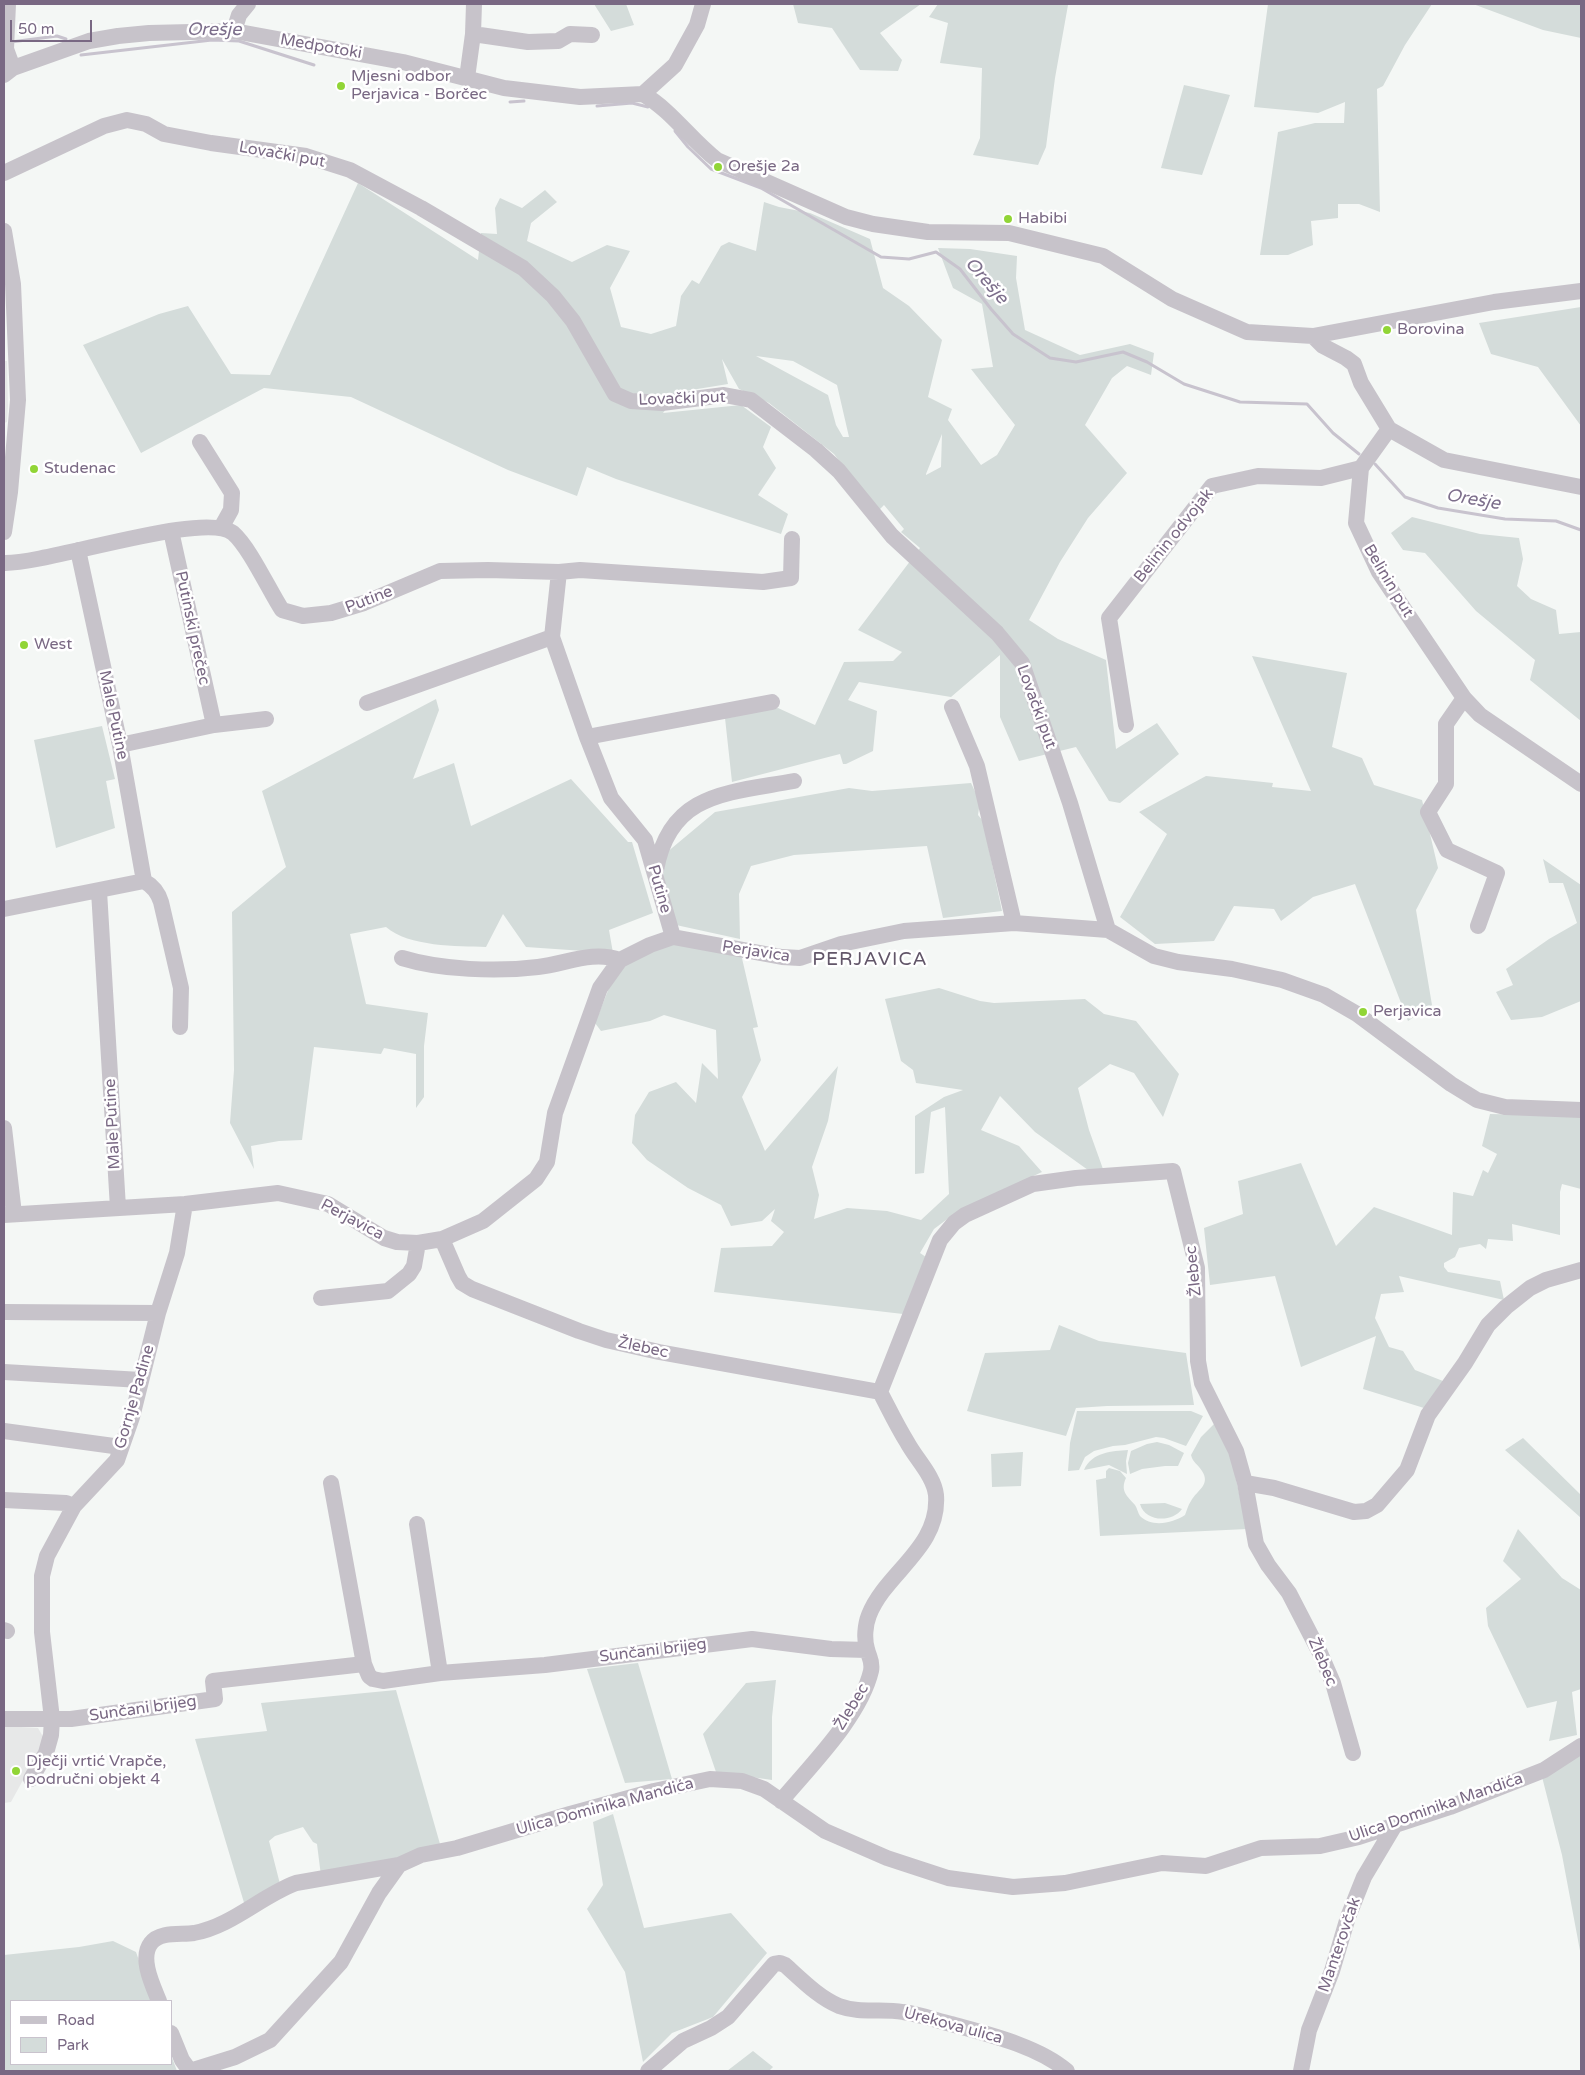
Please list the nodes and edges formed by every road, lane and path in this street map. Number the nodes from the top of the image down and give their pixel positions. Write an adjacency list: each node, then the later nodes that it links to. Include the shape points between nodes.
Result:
1 (8, 4): 8 (street, via 6,43)
2 (248, 4): 5 (street, via 239,15)
3 (474, 4): 6 (street)
4 (702, 4): 10 (street, via 697,25 676,65)
5 (234, 31): 8 (street, Medpotoki, via 149,33 89,41); 9 (street, Medpotoki, via 403,62)
6 (473, 34): 7 (street, via 528,42 558,42 570,34); 9 (street)
7 (592, 35)
8 (9, 72)
9 (468, 78): 10 (street, Medpotoki, via 504,88 580,98)
10 (642, 94): 14 (street, via 672,115 699,146 717,160 846,217 928,232 1009,233 1103,256 1172,299 1247,332)
11 (4, 173): 45 (street, Lovački put, via 104,126 128,120 146,124 164,134 306,156 350,170 523,268 573,321 615,394 631,401 662,403 724,395 751,400 839,470 892,536 990,626 1022,663 1070,803)
12 (4, 230): 17 (street, via 13,284 18,400)
13 (1581, 291): 14 (street, via 1494,302)
14 (1313, 336): 15 (street, via 1323,346 1354,364 1361,384)
15 (1389, 429): 18 (street); 19 (street, via 1444,460)
16 (200, 442): 20 (street, via 232,493 232,510)
17 (9, 451): 22 (street)
18 (1360, 468): 28 (street, Belinin put, via 1356,523 1380,572); 34 (street, Belinin odvojak, via 1321,478 1258,476 1212,486 1109,618)
19 (1581, 487)
20 (221, 528): 21 (street); 26 (street, Putine, via 232,532 245,549 282,610 303,616 331,614 440,571)
21 (171, 531): 24 (street); 33 (street, Putinski prečec)
22 (4, 532)
23 (792, 539): 26 (street, Putine, via 791,578 763,582 580,570)
24 (78, 550): 25 (street, via 23,563); 36 (street, Male Putine)
25 (4, 563)
26 (559, 572): 27 (street, Putine)
27 (552, 637): 30 (street); 35 (street, Putine)
28 (1464, 698): 38 (street, Belinin put, via 1480,715); 44 (street, via 1446,724 1446,784 1428,812 1447,850 1497,873)
29 (772, 702): 35 (street)
30 (367, 703)
31 (952, 707): 43 (street, via 977,766)
32 (266, 719): 33 (street)
33 (214, 725): 36 (street)
34 (1126, 725)
35 (587, 737): 39 (street, Putine, via 612,798 645,840)
36 (120, 745): 40 (street, Male Putine)
37 (794, 781): 39 (street, via 716,796 698,805 675,823 660,850)
38 (1581, 784)
39 (655, 875): 46 (street, Putine)
40 (144, 881): 41 (street); 49 (street, via 152,886 161,902 181,988)
41 (99, 891): 42 (street); 53 (street, Male Putine)
42 (4, 909)
43 (1014, 923): 45 (street, Perjavica); 46 (street, Perjavica, via 904,931 841,944 800,958 782,958)
44 (1478, 926)
45 (1108, 930): 50 (street, Perjavica, via 1154,956 1282,980 1324,995 1357,1014 1450,1084 1477,1100 1505,1107)
46 (673, 937): 48 (street, Perjavica)
47 (402, 958): 48 (street, via 481,969 540,967 596,955)
48 (620, 960): 55 (street, Perjavica, via 600,988 555,1113 547,1162 536,1179 483,1221)
49 (180, 1027)
50 (1581, 1110)
51 (4, 1128): 54 (street)
52 (185, 1204): 53 (street, Perjavica); 56 (street, Perjavica, via 288,1194 328,1204 384,1238); 60 (street, Gornje Padine, via 177,1254)
53 (118, 1208): 54 (street, Perjavica)
54 (9, 1214)
55 (442, 1239): 56 (street, Perjavica); 63 (street, Žlebec, via 462,1282 472,1289 579,1331 659,1352)
56 (418, 1243): 58 (street, via 414,1266 388,1291)
57 (1581, 1270): 67 (street, via 1530,1288 1488,1325 1428,1416 1407,1470 1372,1509 1354,1512 1274,1488)
58 (321, 1298)
59 (4, 1312): 60 (street)
60 (158, 1313): 62 (street, Gornje Padine)
61 (4, 1372): 62 (street)
62 (141, 1380): 65 (street, Gornje Padine)
63 (880, 1392): 67 (street, Žlebec, via 940,1240 965,1215 1033,1184 1173,1171 1197,1268 1200,1374 1209,1400 1236,1451); 71 (street, Žlebec, via 909,1447 931,1478 936,1502 928,1534 868,1616)
64 (4, 1431): 65 (street)
65 (121, 1448): 69 (street, Gornje Padine, via 117,1460)
66 (331, 1482): 72 (street)
67 (1245, 1483): 77 (street, Žlebec, via 1256,1544 1289,1593 1320,1653)
68 (4, 1500): 69 (street)
69 (74, 1506): 75 (street, Gornje Padine, via 46,1556 42,1576 42,1632)
70 (417, 1524): 73 (street)
71 (867, 1650): 73 (street, Sunčani brijeg, via 831,1649 752,1638 545,1665); 79 (street, Žlebec, via 872,1663 861,1698 828,1745)
72 (364, 1664): 73 (street, Sunčani brijeg, via 369,1676 379,1681); 75 (street, Sunčani brijeg, via 213,1681 214,1699)
73 (440, 1673)
74 (4, 1718): 75 (street)
75 (52, 1719): 78 (street, Gornje Padine, via 46,1753)
76 (1581, 1746): 80 (street, Ulica Dominika Mandića, via 1544,1770 1450,1807)
77 (1353, 1753)
78 (31, 1779)
79 (781, 1801): 80 (street, Ulica Dominika Mandića, via 825,1831 887,1858 948,1878 1012,1887 1065,1883 1162,1863 1206,1866 1261,1848 1320,1846); 81 (street, Ulica Dominika Mandića, via 764,1788 742,1781 710,1779 654,1791 473,1844 421,1855)
80 (1395, 1824): 87 (street, Manterovčak, via 1364,1877 1348,1918 1309,2030)
81 (399, 1865): 82 (street, Ulica Dominika Mandića, via 296,1883 220,1924 194,1933 157,1938 150,1943 147,1961); 84 (street, via 379,1893 341,1962 270,2040 235,2057)
82 (159, 2000)
83 (172, 2035): 84 (street)
84 (190, 2071)
85 (648, 2071): 86 (street, Urekova ulica, via 683,2041 728,2016 774,1964 780,1963 814,1991 841,2006 863,2012 906,2012 988,2035 1019,2045)
86 (1067, 2071)
87 (1302, 2071)

